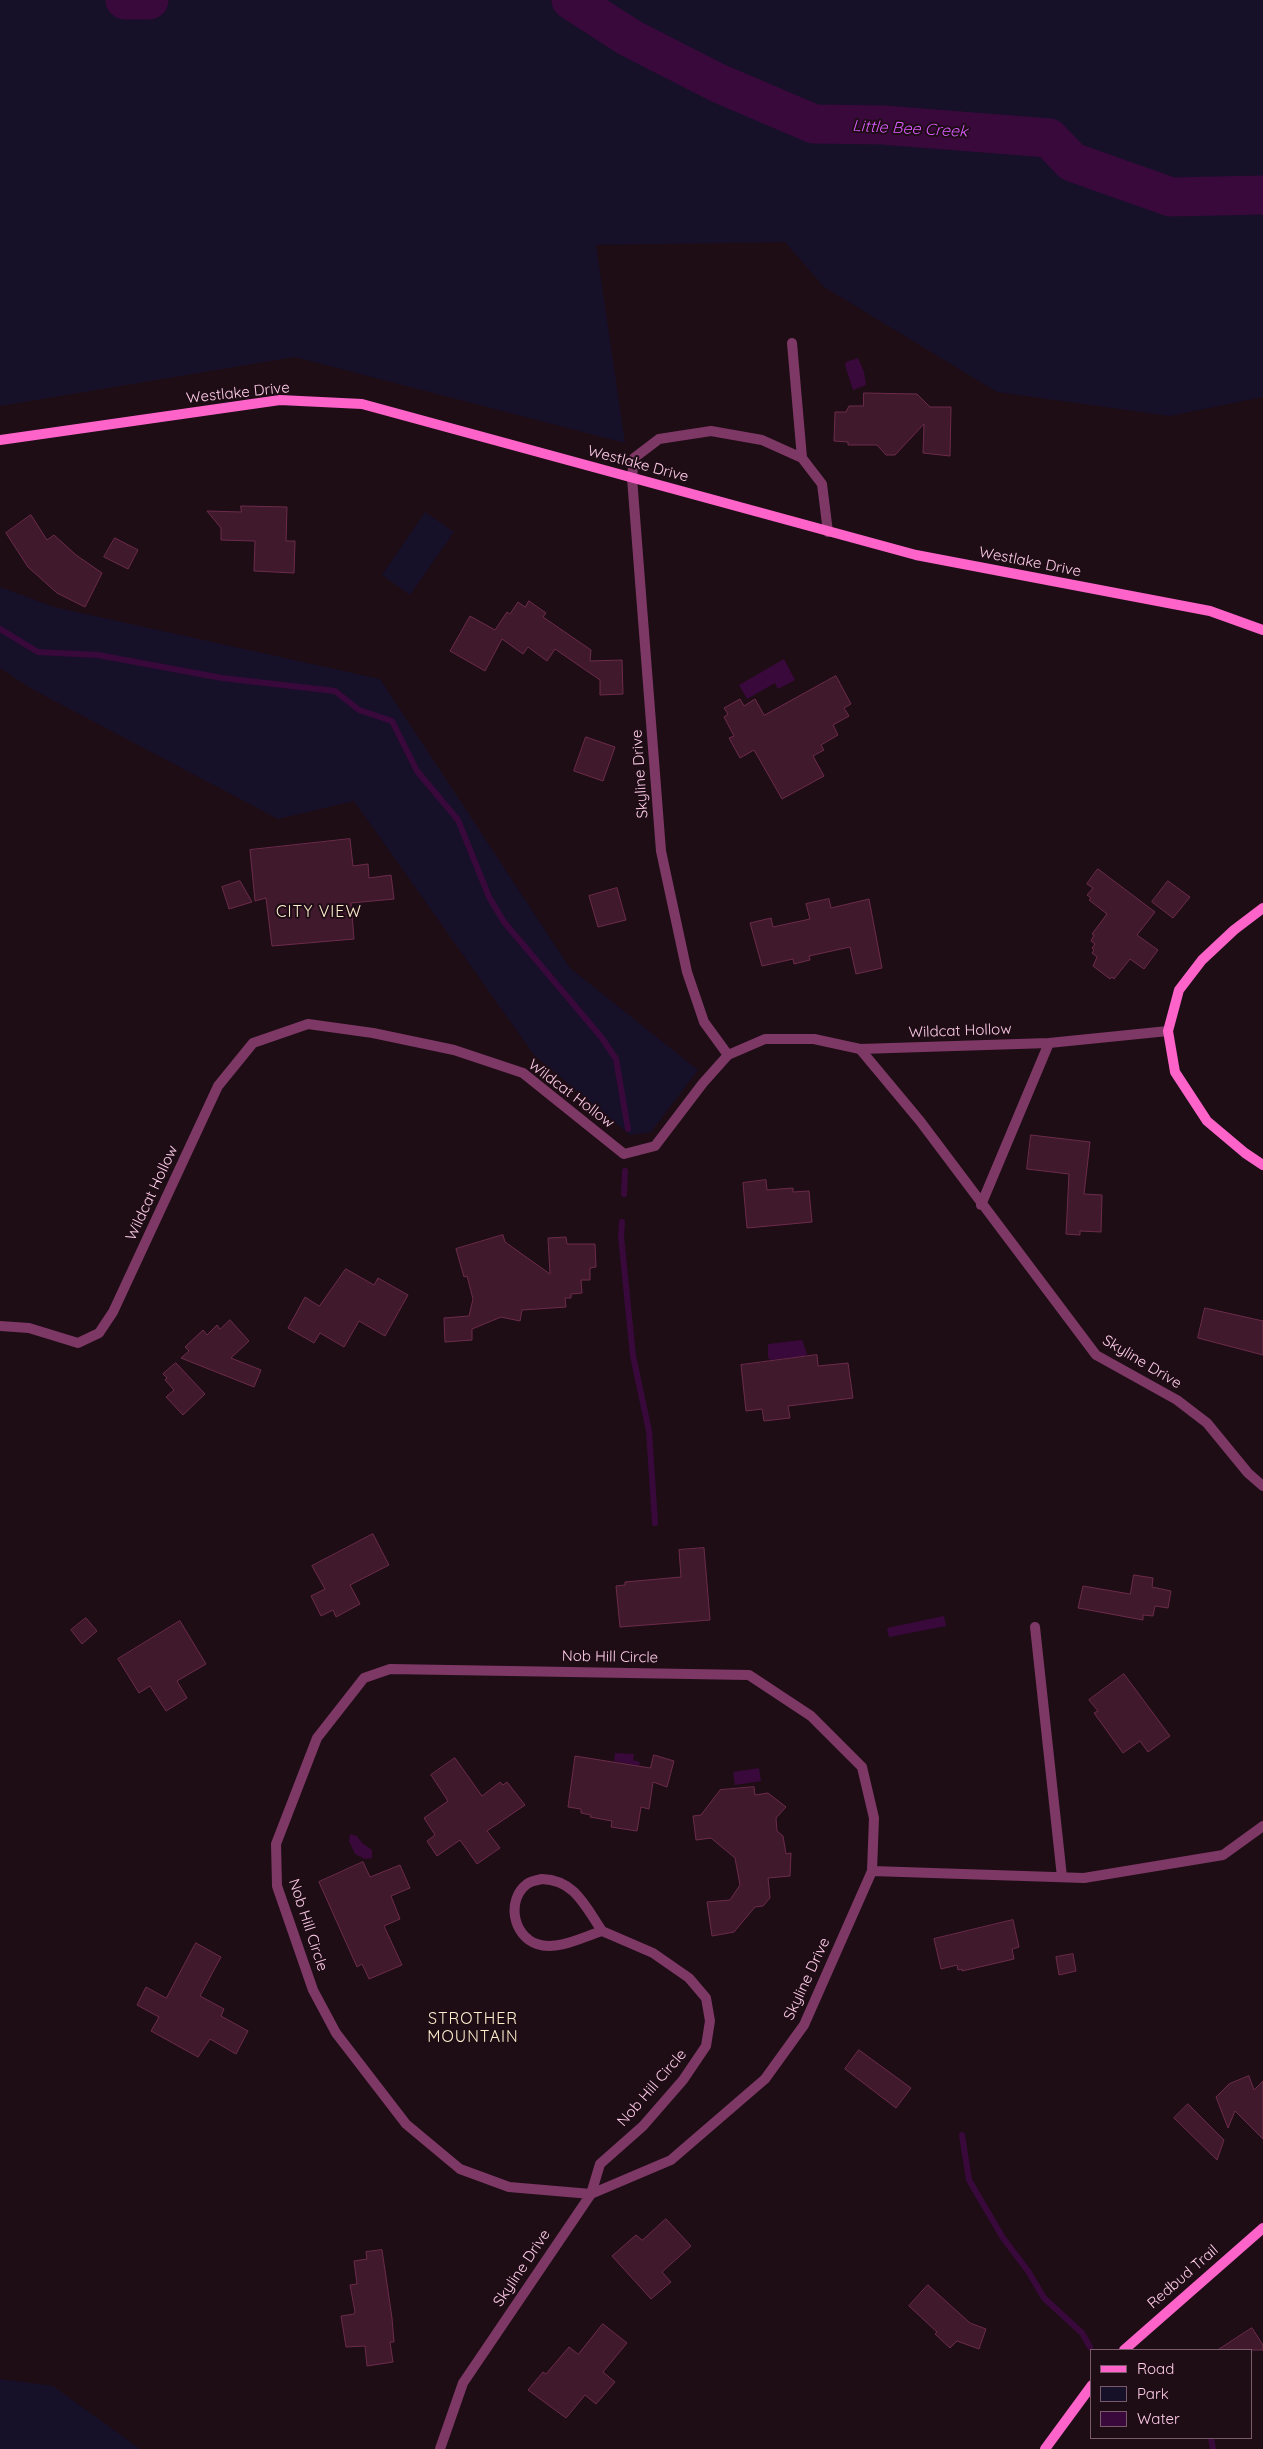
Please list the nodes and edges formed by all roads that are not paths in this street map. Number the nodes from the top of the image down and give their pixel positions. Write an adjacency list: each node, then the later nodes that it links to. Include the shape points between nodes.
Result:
1 (792, 343): 3 (street)
2 (0, 440): 4 (street, Westlake Drive, via 280,400 362,404)
3 (802, 458): 4 (street, Skyline Drive, via 762,440 711,431 659,439 634,458); 5 (street, via 822,484)
4 (632, 478): 5 (street, Westlake Drive); 11 (street, Skyline Drive, via 660,851 687,972 704,1022)
5 (828, 532): 6 (street, Westlake Drive, via 916,555 1210,611)
6 (1263, 630)
7 (1263, 908): 8 (street, via 1202,960 1179,990)
8 (1168, 1031): 9 (street, Wildcat Hollow); 12 (street, via 1175,1072 1207,1121)
9 (1049, 1043): 10 (street, Wildcat Hollow); 13 (street)
10 (860, 1049): 11 (street, Wildcat Hollow, via 814,1039 765,1039); 13 (street, Skyline Drive, via 920,1121)
11 (728, 1055): 14 (street, Wildcat Hollow, via 655,1146 624,1154 523,1073 454,1050 373,1033 308,1024 253,1043 218,1086 113,1312 99,1333 78,1343 29,1328)
12 (1263, 1165)
13 (981, 1205): 15 (street, Skyline Drive, via 1096,1355 1177,1400 1207,1423)
14 (0, 1326)
15 (1263, 1486)
16 (1035, 1626): 19 (street)
17 (1263, 1826): 19 (street, via 1223,1855 1084,1878)
18 (872, 1871): 19 (street); 21 (street, Skyline Drive, via 804,2025 765,2079 671,2160); 21 (street, Nob Hill Circle, via 874,1818 862,1766 811,1716 749,1675 390,1670 364,1678 317,1738 276,1844 277,1886 313,1990 336,2033 406,2124 460,2168 509,2187)
19 (1062, 1877)
20 (602, 1931): 20 (street, via 579,1897 557,1879 528,1883 515,1902 517,1927 524,1937 538,1944 552,1946); 21 (street, Nob Hill Circle, via 653,1953 688,1978 706,1998 710,2021 706,2046 697,2060 643,2126 600,2164)
21 (590, 2194): 25 (street, Skyline Drive, via 463,2383)
22 (1263, 2228): 23 (street, Redbud Trail)
23 (1125, 2349)
24 (1090, 2388): 26 (street)
25 (440, 2449)
26 (1045, 2449)

